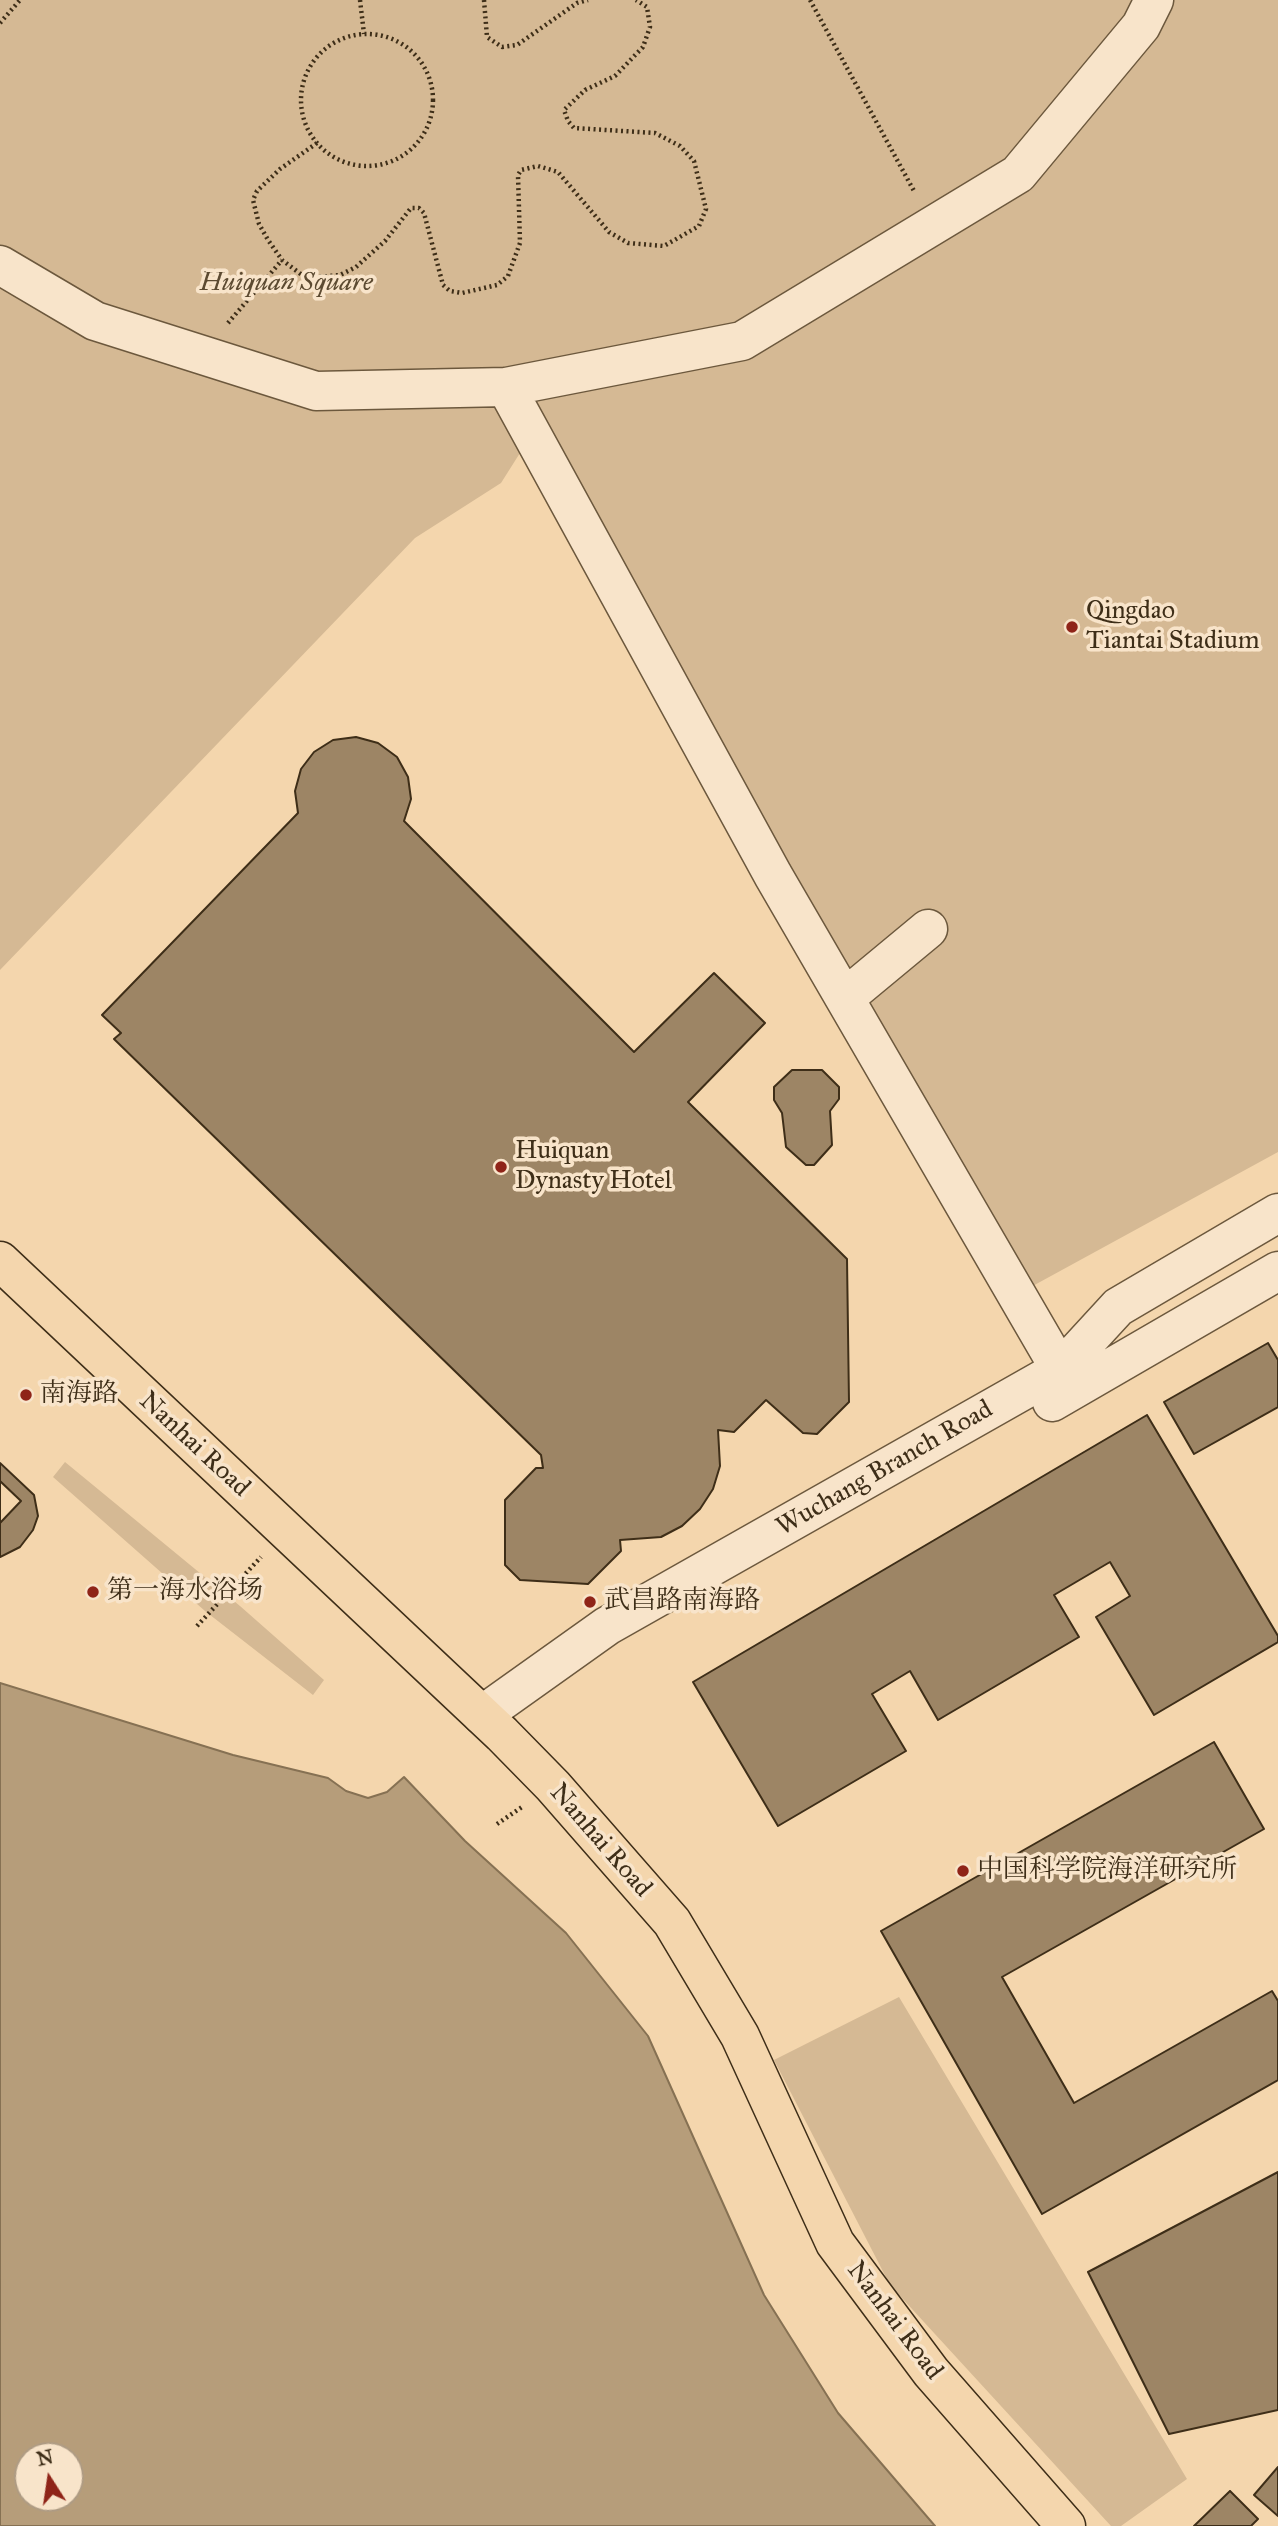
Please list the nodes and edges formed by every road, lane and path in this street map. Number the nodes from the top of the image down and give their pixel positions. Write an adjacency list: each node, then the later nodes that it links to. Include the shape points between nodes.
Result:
1 (20, 0): 8 (path)
2 (360, 0): 9 (path)
3 (484, 0): 4 (path, via 487,37 502,47 517,46)
4 (588, 0)
5 (636, 0): 12 (path, via 648,7 650,27 643,47 615,76 585,90 564,110 574,128 644,131 680,146 694,161 702,183 706,209 699,226 664,246 628,243 609,232 558,172 538,166 518,175 520,243 508,276 498,285 462,293 443,285 419,208 411,208 385,241 340,275 306,278)
6 (810, 0): 11 (path)
7 (1154, 0): 11 (street, via 1141,26 1018,174)
8 (0, 23)
9 (364, 34): 10 (path, via 342,38 309,66 301,109); 10 (path, via 395,40 420,60 434,100 430,121 420,140 404,155 384,164 362,166 340,160)
10 (317, 143): 12 (path, via 280,169 253,200 259,224)
11 (933, 226): 15 (street, via 742,341)
12 (282, 260): 14 (path, via 223,330)
13 (0, 265): 14 (street, via 95,321)
14 (225, 362): 15 (street, via 316,391)
15 (506, 387): 17 (street, via 773,875)
16 (928, 929): 17 (street)
17 (846, 997): 21 (street)
18 (1278, 1213): 21 (street, Wuchang Branch Road, via 1118,1307)
19 (0, 1261): 22 (main road, Nanhai Road)
20 (1278, 1271): 21 (street, Wuchang Branch Road)
21 (1066, 1380): 24 (street, Wuchang Branch Road, via 607,1626)
22 (286, 1531): 23 (path); 24 (main road, Nanhai Road)
23 (197, 1626)
24 (492, 1724): 25 (main road, Nanhai Road, via 671,1922 740,2036 835,2243 931,2372)
25 (1066, 2526)

